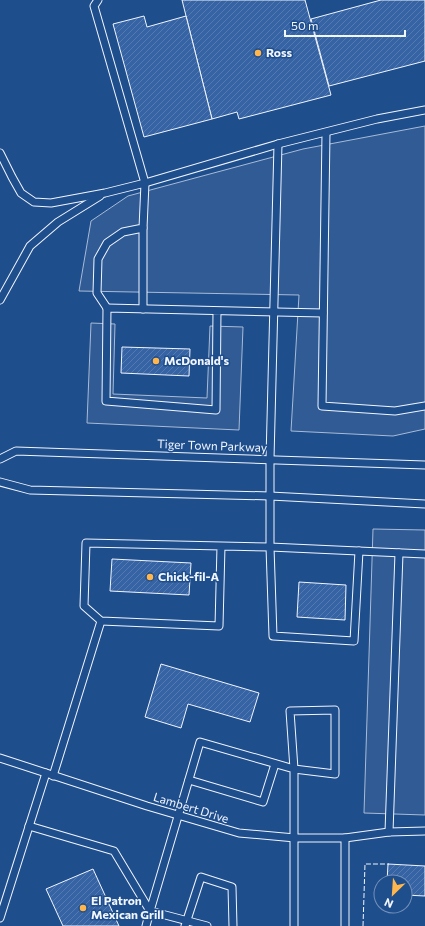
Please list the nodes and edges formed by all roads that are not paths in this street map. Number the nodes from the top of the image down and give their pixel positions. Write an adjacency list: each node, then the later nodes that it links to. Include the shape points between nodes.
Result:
1 (98, 0): 6 (lane, via 94,6)
2 (425, 110): 3 (lane, via 377,119)
3 (326, 133): 4 (lane); 14 (lane)
4 (278, 144): 6 (lane); 13 (lane)
5 (0, 153): 7 (lane, via 21,192 34,202 51,203)
6 (145, 183): 7 (lane); 8 (lane)
7 (105, 193): 9 (lane, via 58,222 30,246)
8 (143, 228): 10 (lane, via 123,232 107,243 98,259 97,293); 11 (lane)
9 (0, 300)
10 (107, 308): 11 (lane); 12 (lane, via 106,402 216,410)
11 (143, 309): 12 (lane)
12 (217, 311): 13 (lane)
13 (274, 313): 14 (lane); 16 (lane)
14 (323, 313): 15 (lane, via 322,406 395,411)
15 (425, 406)
16 (270, 459): 17 (lane, Tiger Town Parkway, via 16,451); 18 (lane, Tiger Town Parkway); 20 (lane)
17 (0, 460)
18 (425, 465)
19 (0, 482): 20 (lane, via 30,490)
20 (270, 496): 21 (lane); 23 (lane)
21 (425, 504)
22 (221, 546): 23 (lane); 27 (lane, via 220,626); 27 (lane, via 86,543 84,606)
23 (270, 547): 24 (lane); 24 (lane, via 273,636 354,641)
24 (359, 551): 25 (lane)
25 (399, 553): 26 (lane); 36 (lane)
26 (425, 554)
27 (101, 621): 31 (lane)
28 (0, 758): 31 (lane, Lambert Drive)
29 (275, 764): 30 (lane); 32 (lane, via 263,802); 32 (lane, via 200,742)
30 (294, 769): 30 (lane, via 335,774 335,710 290,711); 37 (lane)
31 (50, 775): 33 (lane, Lambert Drive); 34 (lane)
32 (189, 780): 33 (lane)
33 (179, 815): 37 (lane, Lambert Drive, via 239,833); 39 (lane)
34 (29, 826): 39 (lane, via 114,851); 40 (lane)
35 (425, 831): 36 (lane, Lambert Drive)
36 (389, 832): 38 (lane, Lambert Drive)
37 (295, 838): 38 (lane, Lambert Drive); 45 (lane)
38 (344, 838): 46 (lane)
39 (150, 911): 41 (lane); 42 (lane)
40 (0, 918)
41 (186, 923): 43 (lane); 44 (lane, via 201,877 232,887)
42 (146, 926)
43 (207, 926)
44 (233, 926)
45 (294, 926)
46 (345, 926)

